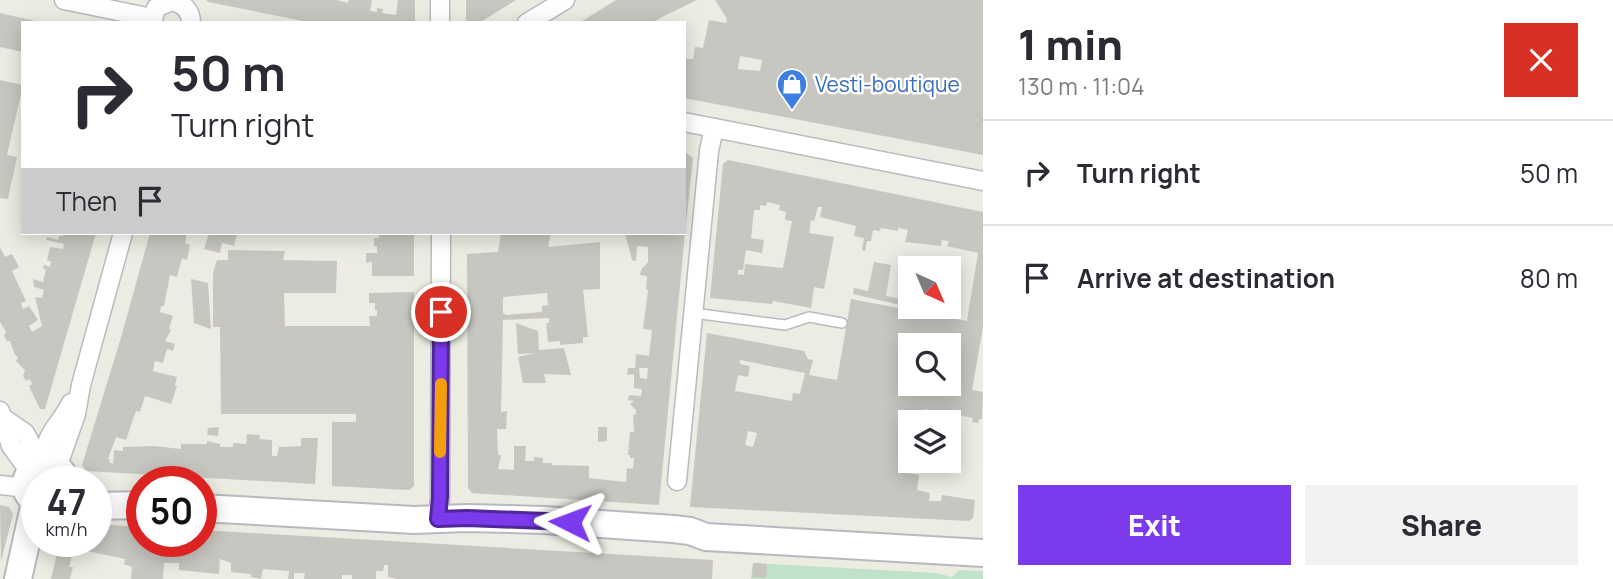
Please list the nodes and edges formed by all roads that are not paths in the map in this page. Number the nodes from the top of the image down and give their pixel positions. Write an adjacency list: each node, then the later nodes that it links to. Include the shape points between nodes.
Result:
1 (64, 0): 5 (street)
2 (440, 0): 7 (street)
3 (565, 0): 8 (street)
4 (176, 1): 5 (street, via 160,4); 6 (street, via 188,10)
5 (152, 20)
6 (191, 21)
7 (440, 21)
8 (530, 21)
9 (686, 122): 10 (street)
10 (714, 128): 11 (street); 14 (street)
11 (983, 181)
12 (122, 235): 16 (street)
13 (441, 235): 26 (street)
14 (693, 313): 15 (lane, via 785,325 809,317); 24 (street)
15 (842, 323)
16 (81, 385): 18 (street); 23 (street, via 76,414)
17 (2, 414): 19 (street); 20 (street, via 12,446)
18 (50, 433): 19 (street, via 42,439); 22 (street)
19 (28, 438): 21 (street)
20 (27, 466)
21 (35, 466)
22 (41, 466)
23 (47, 466)
24 (677, 481)
25 (217, 509): 26 (main road)
26 (438, 519): 27 (main road, via 544,520 673,529 706,537)
27 (983, 553)
28 (22, 557): 30 (main road)
29 (36, 557): 31 (main road)
30 (18, 579)
31 (30, 579)

